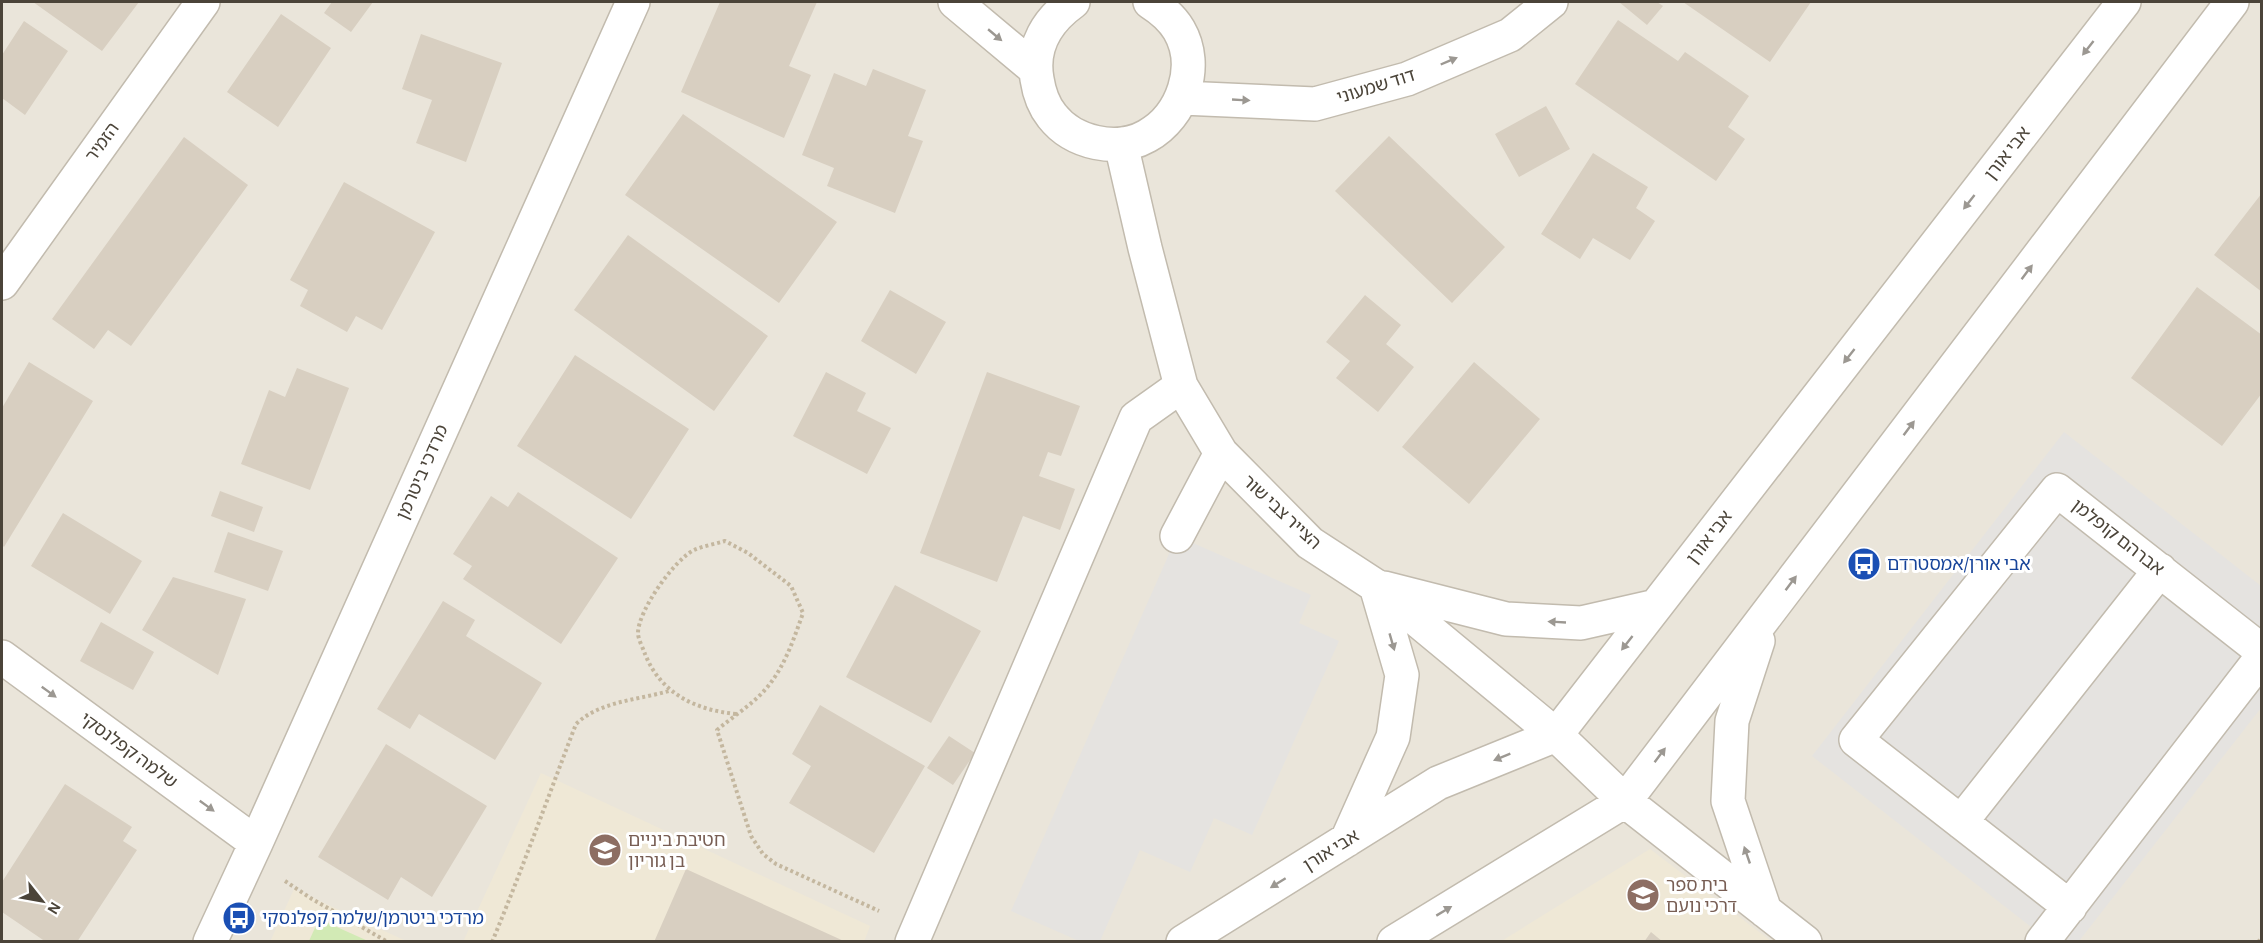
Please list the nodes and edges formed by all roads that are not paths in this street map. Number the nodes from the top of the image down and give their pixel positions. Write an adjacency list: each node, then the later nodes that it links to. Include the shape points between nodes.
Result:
1 (203, 2): 12 (street, הזמיר)
2 (633, 2): 27 (street, מרדכי ביטרמן)
3 (955, 2): 9 (street, one-way to 9)
4 (1073, 2): 9 (street, via 1046,28 1037,47)
5 (1150, 2): 10 (street, via 1165,12 1179,30 1187,52 1188,75)
6 (1551, 2): 10 (street, דוד שמעוני, one-way to 6, via 1315,104 1407,79 1510,35)
7 (2124, 2): 18 (street, אבי אורן, one-way to 18)
8 (2232, 2): 19 (street, one-way to 8)
9 (1035, 69): 11 (street, via 1039,94 1052,116 1072,134 1095,143)
10 (1182, 98): 11 (street, via 1168,120 1146,137)
11 (1121, 144): 13 (street, הצייר צבי שור)
12 (2, 284)
13 (1181, 386): 14 (street, הצייר צבי שור); 30 (street, via 1136,418)
14 (1221, 453): 15 (street); 17 (street, הצייר צבי שור, via 1310,543)
15 (1177, 536)
16 (2160, 570): 20 (street, אברהם קופלמן); 25 (street); 25 (street, אברהם קופלמן, via 2057,490 1856,740)
17 (1376, 586): 18 (street, one-way to 17, via 1581,623 1506,620); 23 (street, הצייר צבי שור); 26 (street, one-way to 26, via 1402,675 1393,737)
18 (1656, 606): 23 (street, אבי אורן, one-way to 23)
19 (1767, 616): 24 (street, one-way to 19); 29 (street, one-way to 19, via 1728,801 1732,721)
20 (2262, 651)
21 (2, 657): 27 (street, שלמה קפלנסקי, one-way to 27)
22 (2262, 657): 28 (street)
23 (1556, 735): 24 (street, הצייר צבי שור); 26 (street, אבי אורן, one-way to 26, via 1438,783)
24 (1625, 801): 29 (street, הצייר צבי שור); 33 (street, one-way to 24)
25 (1961, 822): 28 (street)
26 (1347, 840): 32 (street, אבי אורן, one-way to 32)
27 (253, 850): 31 (street, מרדכי ביטרמן)
28 (2070, 907): 35 (street)
29 (1765, 911): 34 (street, הצייר צבי שור)
30 (915, 935)
31 (210, 942)
32 (1183, 942)
33 (1394, 942)
34 (1805, 942)
35 (2042, 942)

